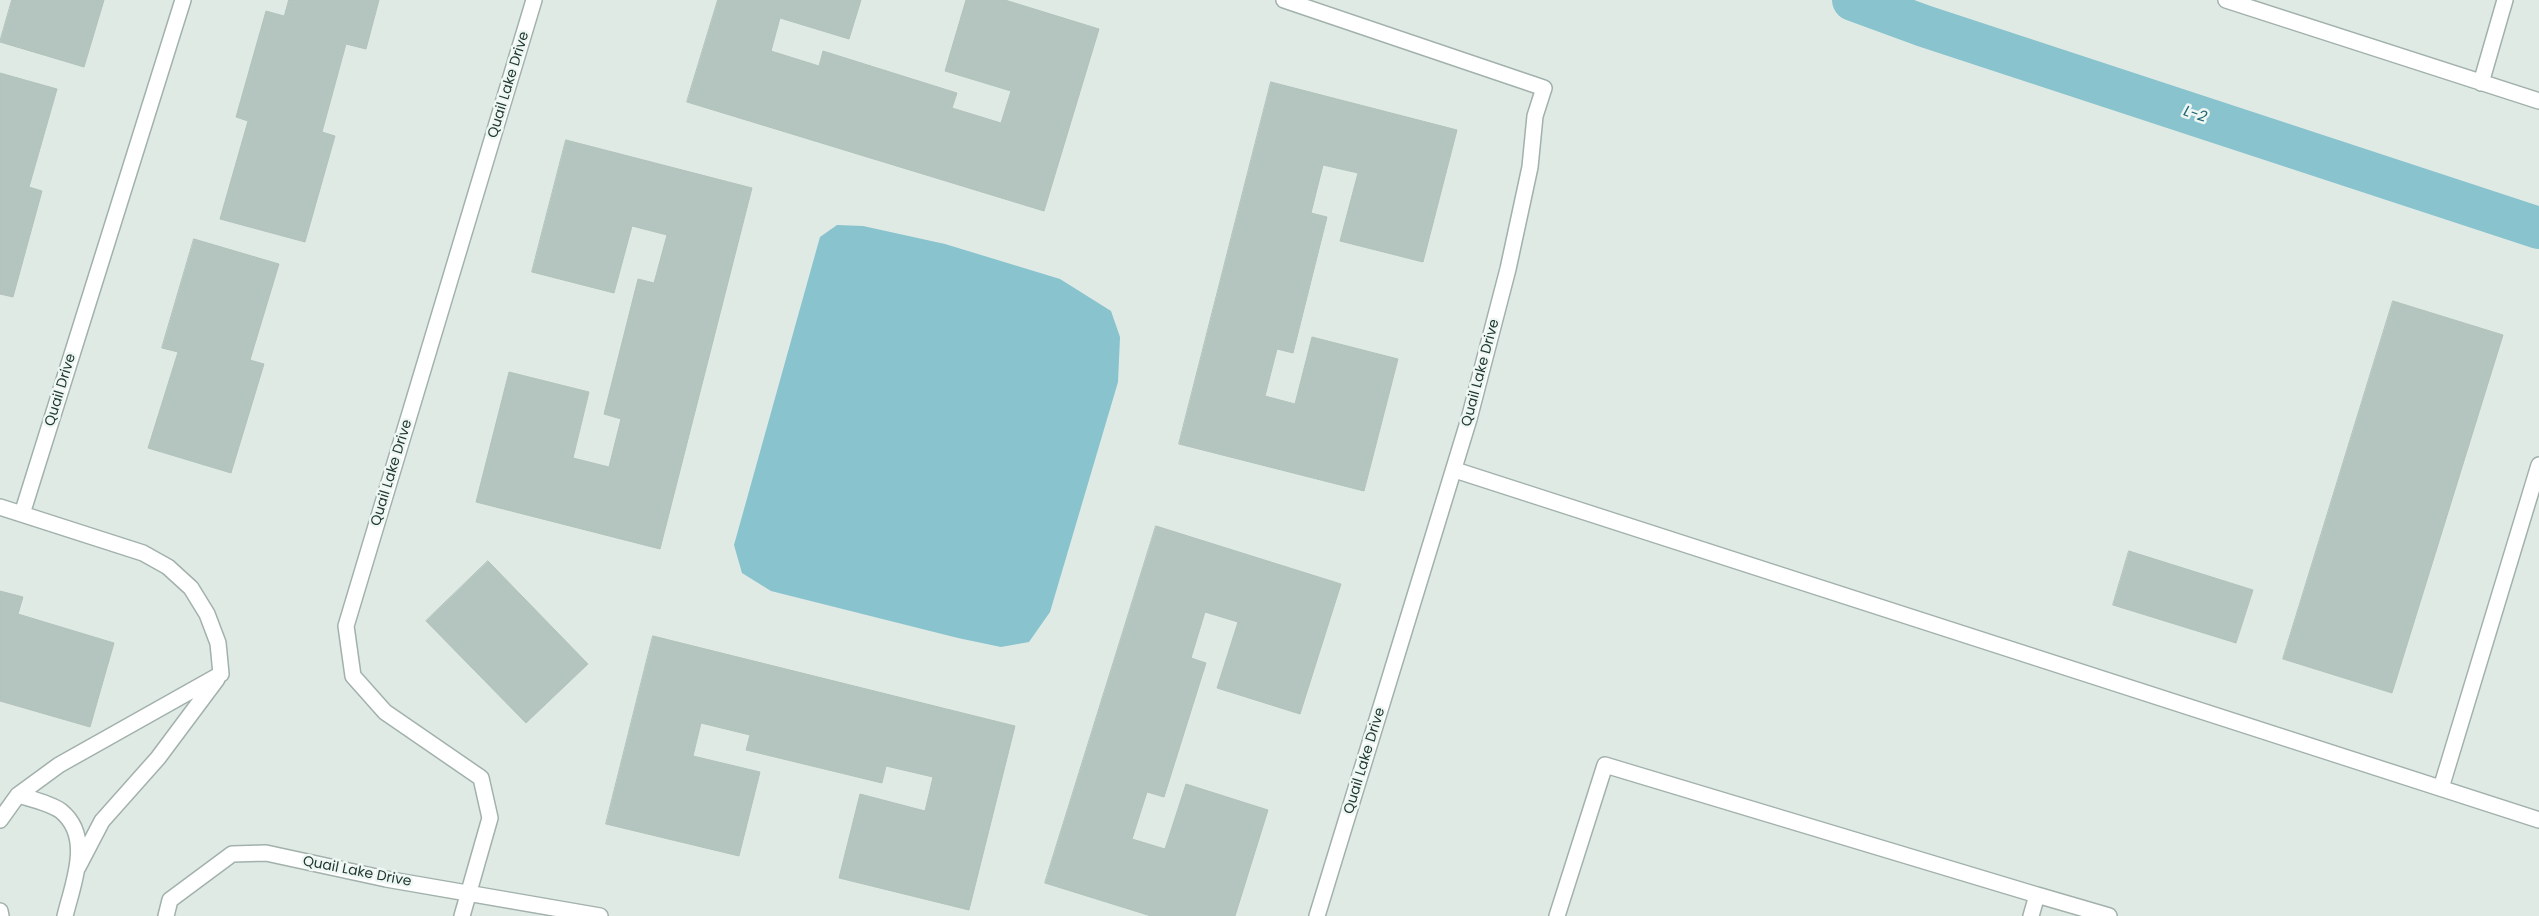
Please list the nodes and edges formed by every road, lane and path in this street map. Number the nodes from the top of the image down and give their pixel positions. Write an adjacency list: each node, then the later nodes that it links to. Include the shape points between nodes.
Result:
1 (183, 0): 11 (street, Quail Drive)
2 (534, 0): 18 (street, Quail Lake Drive, via 346,626 353,676 385,712 481,778 490,818)
3 (1284, 0): 9 (street, Quail Lake Drive, via 1544,88 1535,116 1530,167 1508,269)
4 (2226, 0): 6 (street)
5 (2505, 0): 6 (street)
6 (2481, 83): 7 (street)
7 (2539, 101)
8 (2539, 465): 13 (street)
9 (1455, 470): 13 (street); 26 (street, Quail Lake Drive)
10 (0, 507): 11 (street)
11 (22, 514): 12 (street, via 143,553 168,567 191,588 207,614 218,643)
12 (221, 674): 14 (street, via 58,765); 17 (street, via 158,758 102,821)
13 (2441, 788): 16 (street)
14 (18, 795): 15 (street); 17 (street, via 60,811 73,824 78,840)
15 (0, 820)
16 (2539, 820)
17 (78, 866): 22 (street)
18 (469, 892): 23 (street, Quail Lake Drive, via 386,879 266,853 232,854 170,900); 24 (street); 25 (street, Quail Lake Drive)
19 (2037, 895): 27 (street, via 1605,765); 28 (street); 29 (street)
20 (0, 911): 21 (street)
21 (1, 916)
22 (65, 916)
23 (166, 916)
24 (462, 916)
25 (600, 916)
26 (1317, 916)
27 (1557, 916)
28 (2031, 916)
29 (2109, 916)

